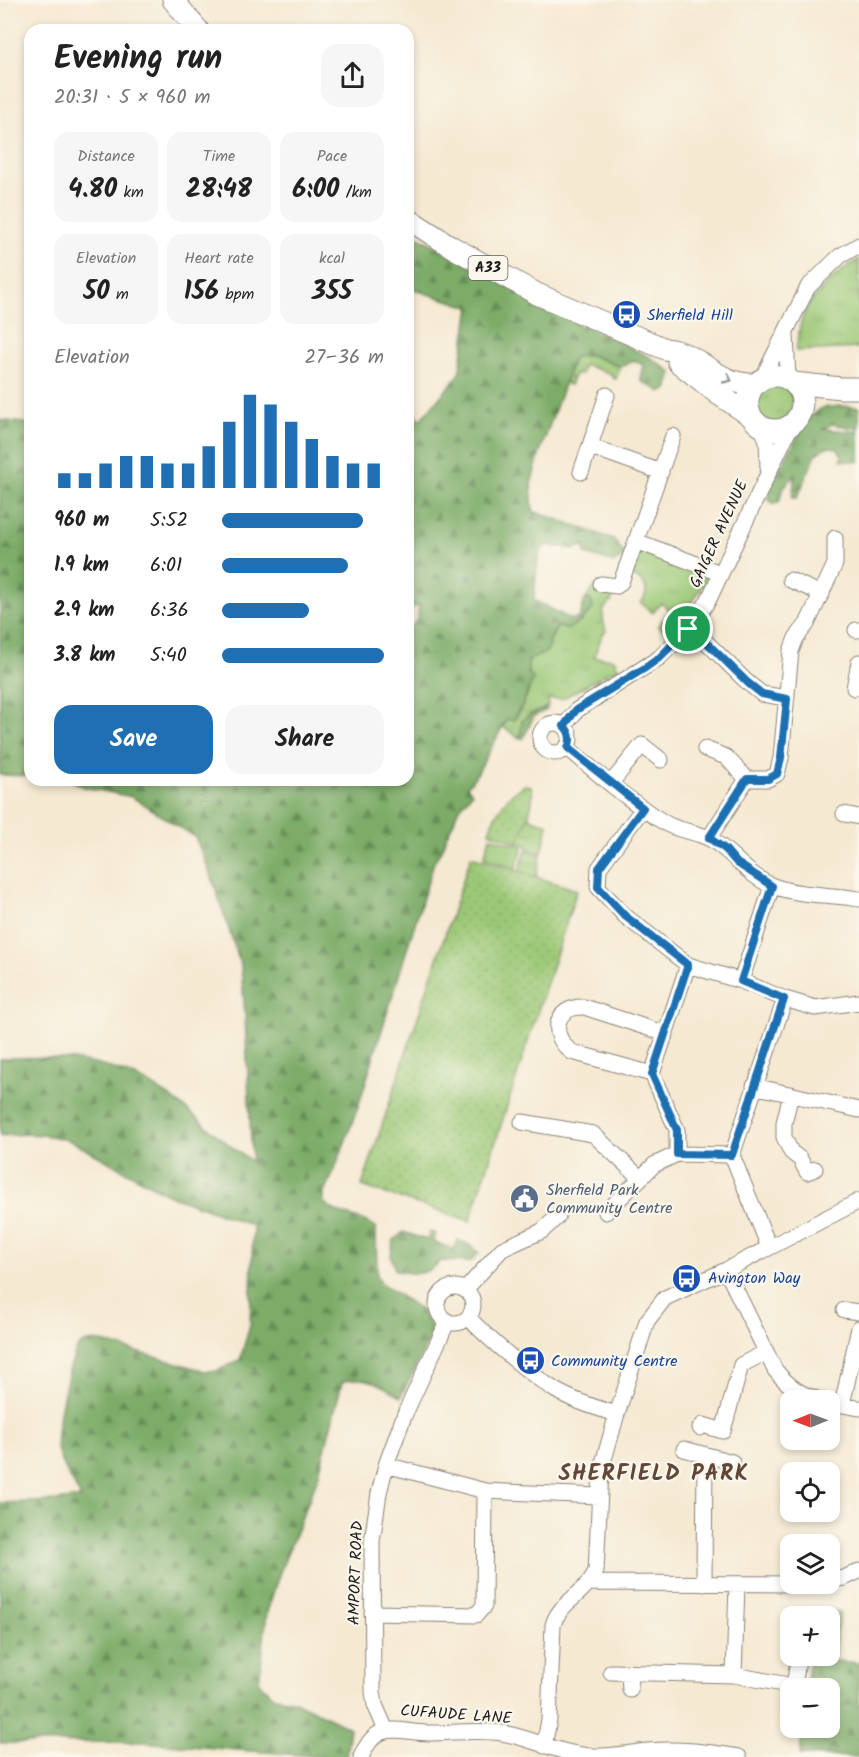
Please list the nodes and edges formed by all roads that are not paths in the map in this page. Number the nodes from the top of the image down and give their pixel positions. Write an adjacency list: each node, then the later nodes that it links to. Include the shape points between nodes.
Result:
1 (173, 0): 2 (highway)
2 (193, 24)
3 (414, 223): 6 (highway, A33, via 537,294)
4 (859, 245): 5 (street, via 840,256 808,287)
5 (786, 335): 7 (street); 8 (street)
6 (665, 349): 8 (highway, A33, one-way to 8, via 681,350 733,382); 12 (highway, A33)
7 (790, 381): 8 (highway, via 775,377); 9 (highway); 11 (highway, via 801,397)
8 (759, 382): 12 (highway, via 748,399)
9 (850, 388): 11 (highway, via 814,400)
10 (607, 395): 14 (street)
11 (796, 417): 12 (highway, via 778,431); 15 (street, GAIGER AVENUE)
12 (757, 422): 15 (street, GAIGER AVENUE, via 767,441)
13 (673, 436): 17 (street)
14 (591, 447): 16 (street); 17 (street)
15 (768, 470): 20 (street, GAIGER AVENUE)
16 (581, 472)
17 (661, 472): 19 (street)
18 (835, 538): 23 (street, via 835,564)
19 (636, 542): 20 (street); 22 (street, via 621,582 617,586)
20 (720, 573): 24 (street, GAIGER AVENUE, via 708,601)
21 (789, 582): 23 (street)
22 (601, 584)
23 (822, 594): 27 (street, via 793,643)
24 (688, 629): 27 (street, via 762,694); 28 (street, GAIGER AVENUE, via 659,658 576,710)
25 (859, 662): 26 (street)
26 (854, 688)
27 (787, 699): 32 (street, via 777,774 768,779)
28 (564, 726): 29 (street, via 570,733); 29 (street, via 549,724 540,740 549,753)
29 (568, 748): 33 (street)
30 (705, 749): 32 (street, via 726,757)
31 (661, 760): 33 (street, via 642,745)
32 (747, 779): 35 (street)
33 (611, 783): 34 (street)
34 (643, 808): 35 (street, via 667,824); 38 (street, via 599,868 598,887 625,916)
35 (709, 838): 36 (street)
36 (772, 886): 37 (street); 39 (street)
37 (859, 899)
38 (688, 965): 39 (street); 42 (street)
39 (741, 981): 40 (street)
40 (784, 999): 41 (street, via 815,1008); 44 (street)
41 (859, 1002)
42 (666, 1034): 43 (street); 43 (street, via 584,1007 571,1008 559,1019 560,1039 572,1052)
43 (652, 1074): 48 (street, via 677,1130)
44 (754, 1086): 45 (street); 49 (street)
45 (791, 1094): 46 (street); 50 (street, via 784,1137 807,1172)
46 (859, 1110)
47 (522, 1122): 51 (street, via 593,1134)
48 (677, 1154): 49 (street); 51 (street)
49 (732, 1155): 55 (street)
50 (814, 1169)
51 (639, 1178): 53 (street)
52 (859, 1202): 55 (street)
53 (606, 1212)
54 (558, 1216): 57 (street, via 542,1231 502,1249)
55 (769, 1247): 56 (street)
56 (726, 1270): 61 (street); 66 (street, via 664,1298 647,1321)
57 (465, 1290): 58 (street, via 473,1302); 59 (street, via 451,1287 441,1294 438,1311)
58 (469, 1318): 59 (street, via 457,1323); 66 (street, via 557,1391)
59 (446, 1320): 71 (street, AMPORT ROAD)
60 (859, 1328): 63 (street)
61 (766, 1352): 62 (street, via 775,1370); 67 (street, via 741,1365 723,1431 704,1425)
62 (795, 1390)
63 (840, 1391)
64 (840, 1405): 65 (street)
65 (859, 1408)
66 (616, 1414): 73 (street, via 601,1470)
67 (700, 1428)
68 (684, 1449): 69 (street)
69 (705, 1456): 70 (street); 77 (street)
70 (732, 1462)
71 (386, 1465): 72 (street); 80 (street, AMPORT ROAD, via 372,1542)
72 (485, 1491): 73 (street); 80 (street, via 484,1606 476,1614)
73 (599, 1496): 76 (street, via 596,1571)
74 (859, 1571): 75 (street)
75 (840, 1579)
76 (590, 1583): 77 (street); 87 (street, via 556,1613)
77 (704, 1584): 79 (street)
78 (780, 1584): 79 (street)
79 (737, 1585): 83 (street)
80 (372, 1613): 86 (street, AMPORT ROAD, via 373,1692)
81 (611, 1672): 82 (street)
82 (629, 1673): 83 (street); 85 (street)
83 (735, 1675): 84 (street)
84 (780, 1684)
85 (630, 1690)
86 (386, 1730): 87 (street, CUFAUDE LANE, via 501,1733); 88 (street, CUFAUDE LANE, via 369,1740)
87 (544, 1746): 89 (street, CUFAUDE LANE, via 591,1756 677,1749)
88 (361, 1757)
89 (739, 1757)

